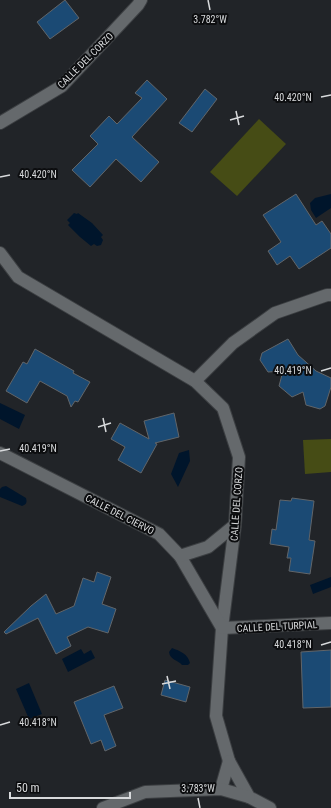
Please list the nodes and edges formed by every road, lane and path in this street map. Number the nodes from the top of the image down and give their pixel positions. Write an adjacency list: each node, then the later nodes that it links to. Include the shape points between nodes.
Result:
1 (141, 0): 2 (street, CALLE DEL CORZO, via 62,86)
2 (0, 123)
3 (0, 253): 5 (street, CALLE DEL CORZO, via 18,277)
4 (331, 295): 5 (street, via 276,313 233,343)
5 (195, 381): 7 (street, CALLE DEL CORZO, via 223,408 239,457)
6 (0, 453): 8 (street, CALLE DEL CIERVO, via 159,534)
7 (235, 525): 8 (street, via 208,547); 10 (street, CALLE DEL CORZO)
8 (180, 556): 10 (street, CALLE DEL CIERVO)
9 (331, 623): 10 (street, CALLE DEL TURPIAL)
10 (222, 628): 11 (street, CALLE DEL CORZO, via 216,716)
11 (229, 761): 12 (street); 13 (street, CALLE DEL CORZO)
12 (221, 789): 13 (street); 14 (street, via 145,792)
13 (249, 798): 15 (street)
14 (103, 808)
15 (270, 808)

